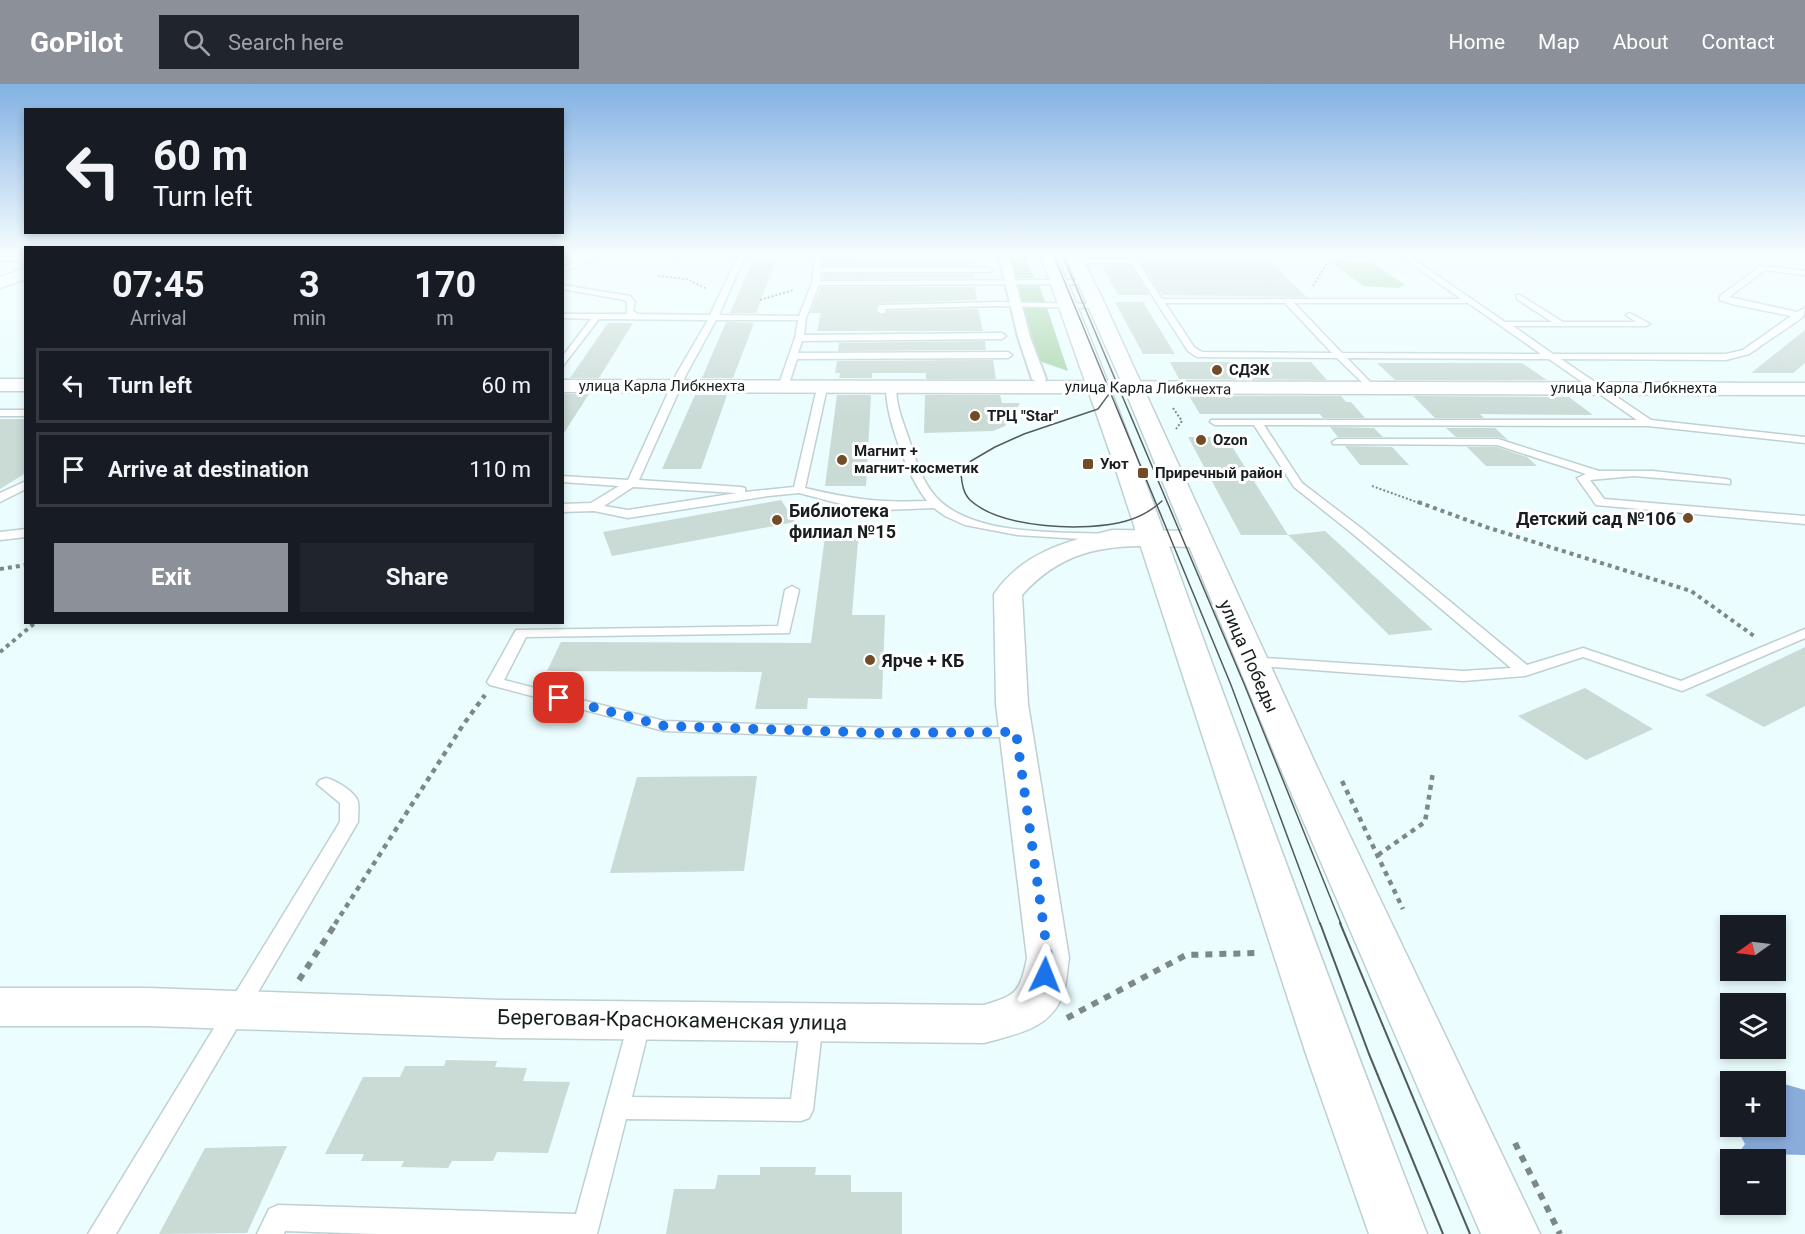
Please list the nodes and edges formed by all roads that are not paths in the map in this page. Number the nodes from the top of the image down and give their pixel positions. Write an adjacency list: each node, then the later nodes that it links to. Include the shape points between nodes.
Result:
1 (629, 310): 16 (lane)
2 (717, 310): 17 (lane)
3 (805, 310): 18 (lane)
4 (1017, 310): 28 (street)
5 (1079, 310): 34 (main road)
6 (1089, 310): 35 (main road, улица Победы)
7 (1166, 310): 24 (lane, via 1191,349 1200,355)
8 (1296, 310): 24 (lane)
9 (1483, 310): 19 (lane)
10 (1540, 310): 20 (lane)
11 (1786, 310): 12 (lane)
12 (1803, 312): 26 (lane, via 1738,356)
13 (1630, 315): 20 (lane, via 1646,324)
14 (564, 316): 15 (lane)
15 (597, 316): 16 (lane); 27 (lane)
16 (635, 316): 17 (lane)
17 (714, 316): 18 (lane); 32 (lane)
18 (802, 318): 22 (lane)
19 (1505, 324): 20 (lane); 26 (lane)
20 (1561, 324)
21 (1002, 336): 22 (lane)
22 (799, 339): 25 (lane)
23 (1008, 355): 25 (lane)
24 (1341, 355): 26 (lane); 39 (lane)
25 (792, 356): 33 (lane)
26 (1550, 356): 38 (lane)
27 (564, 361)
28 (1039, 379)
29 (0, 385): 30 (street)
30 (24, 385)
31 (564, 386): 32 (street, улица Карла Либкнехта)
32 (677, 386): 33 (street, улица Карла Либкнехта); 50 (lane)
33 (783, 387): 36 (street, улица Карла Либкнехта)
34 (1095, 387): 35 (street, улица Карла Либкнехта); 37 (street, улица Карла Либкнехта); 63 (main road)
35 (1132, 387): 39 (street, улица Карла Либкнехта); 64 (main road, улица Победы)
36 (822, 388): 37 (street, улица Карла Либкнехта); 53 (lane)
37 (891, 388): 56 (lane, via 918,477)
38 (1598, 388): 39 (street, улица Карла Либкнехта); 40 (street, улица Карла Либкнехта); 44 (lane)
39 (1372, 389)
40 (1805, 389)
41 (0, 412): 42 (lane)
42 (24, 413)
43 (1215, 422): 45 (lane)
44 (1648, 423): 45 (lane); 46 (lane)
45 (1258, 424): 68 (lane, via 1298,485)
46 (1805, 440)
47 (1337, 442): 48 (lane, via 1498,442)
48 (1597, 474): 51 (lane); 59 (lane, via 1583,478 1600,502)
49 (564, 479): 50 (lane)
50 (633, 482): 54 (lane); 57 (lane)
51 (1726, 482)
52 (24, 485): 55 (lane)
53 (799, 490): 54 (lane); 56 (lane, via 883,506)
54 (768, 492): 57 (lane, via 628,514)
55 (0, 498)
56 (936, 504): 62 (lane, via 967,521 1007,531)
57 (594, 507): 58 (lane)
58 (564, 508)
59 (1805, 520)
60 (24, 533): 61 (lane)
61 (0, 536)
62 (1112, 538): 63 (street); 69 (street, Береговая-Краснокаменская улица, via 1054,555 1028,572 1008,594)
63 (1150, 538): 64 (street); 79 (main road)
64 (1197, 539): 67 (main road, улица Победы)
65 (792, 590): 69 (lane, via 784,630 521,633 495,682 664,726 879,733)
66 (1805, 633): 68 (lane, via 1682,686 1583,652)
67 (1251, 662): 68 (lane, via 1463,676); 80 (main road, улица Победы)
68 (1525, 671)
69 (1014, 718): 74 (street, Береговая-Краснокаменская улица, via 1048,957 1042,992 1025,1012 984,1024)
70 (326, 784): 72 (lane, via 349,801 349,822)
71 (0, 1007): 72 (street, Береговая-Краснокаменская улица)
72 (237, 1010): 73 (street, Береговая-Краснокаменская улица); 77 (lane)
73 (640, 1020): 74 (street, Береговая-Краснокаменская улица); 75 (lane)
74 (812, 1021): 75 (lane, via 801,1110)
75 (618, 1108): 76 (lane)
76 (585, 1230): 78 (lane, via 278,1218)
77 (101, 1234)
78 (270, 1234)
79 (1398, 1234)
80 (1511, 1234)

